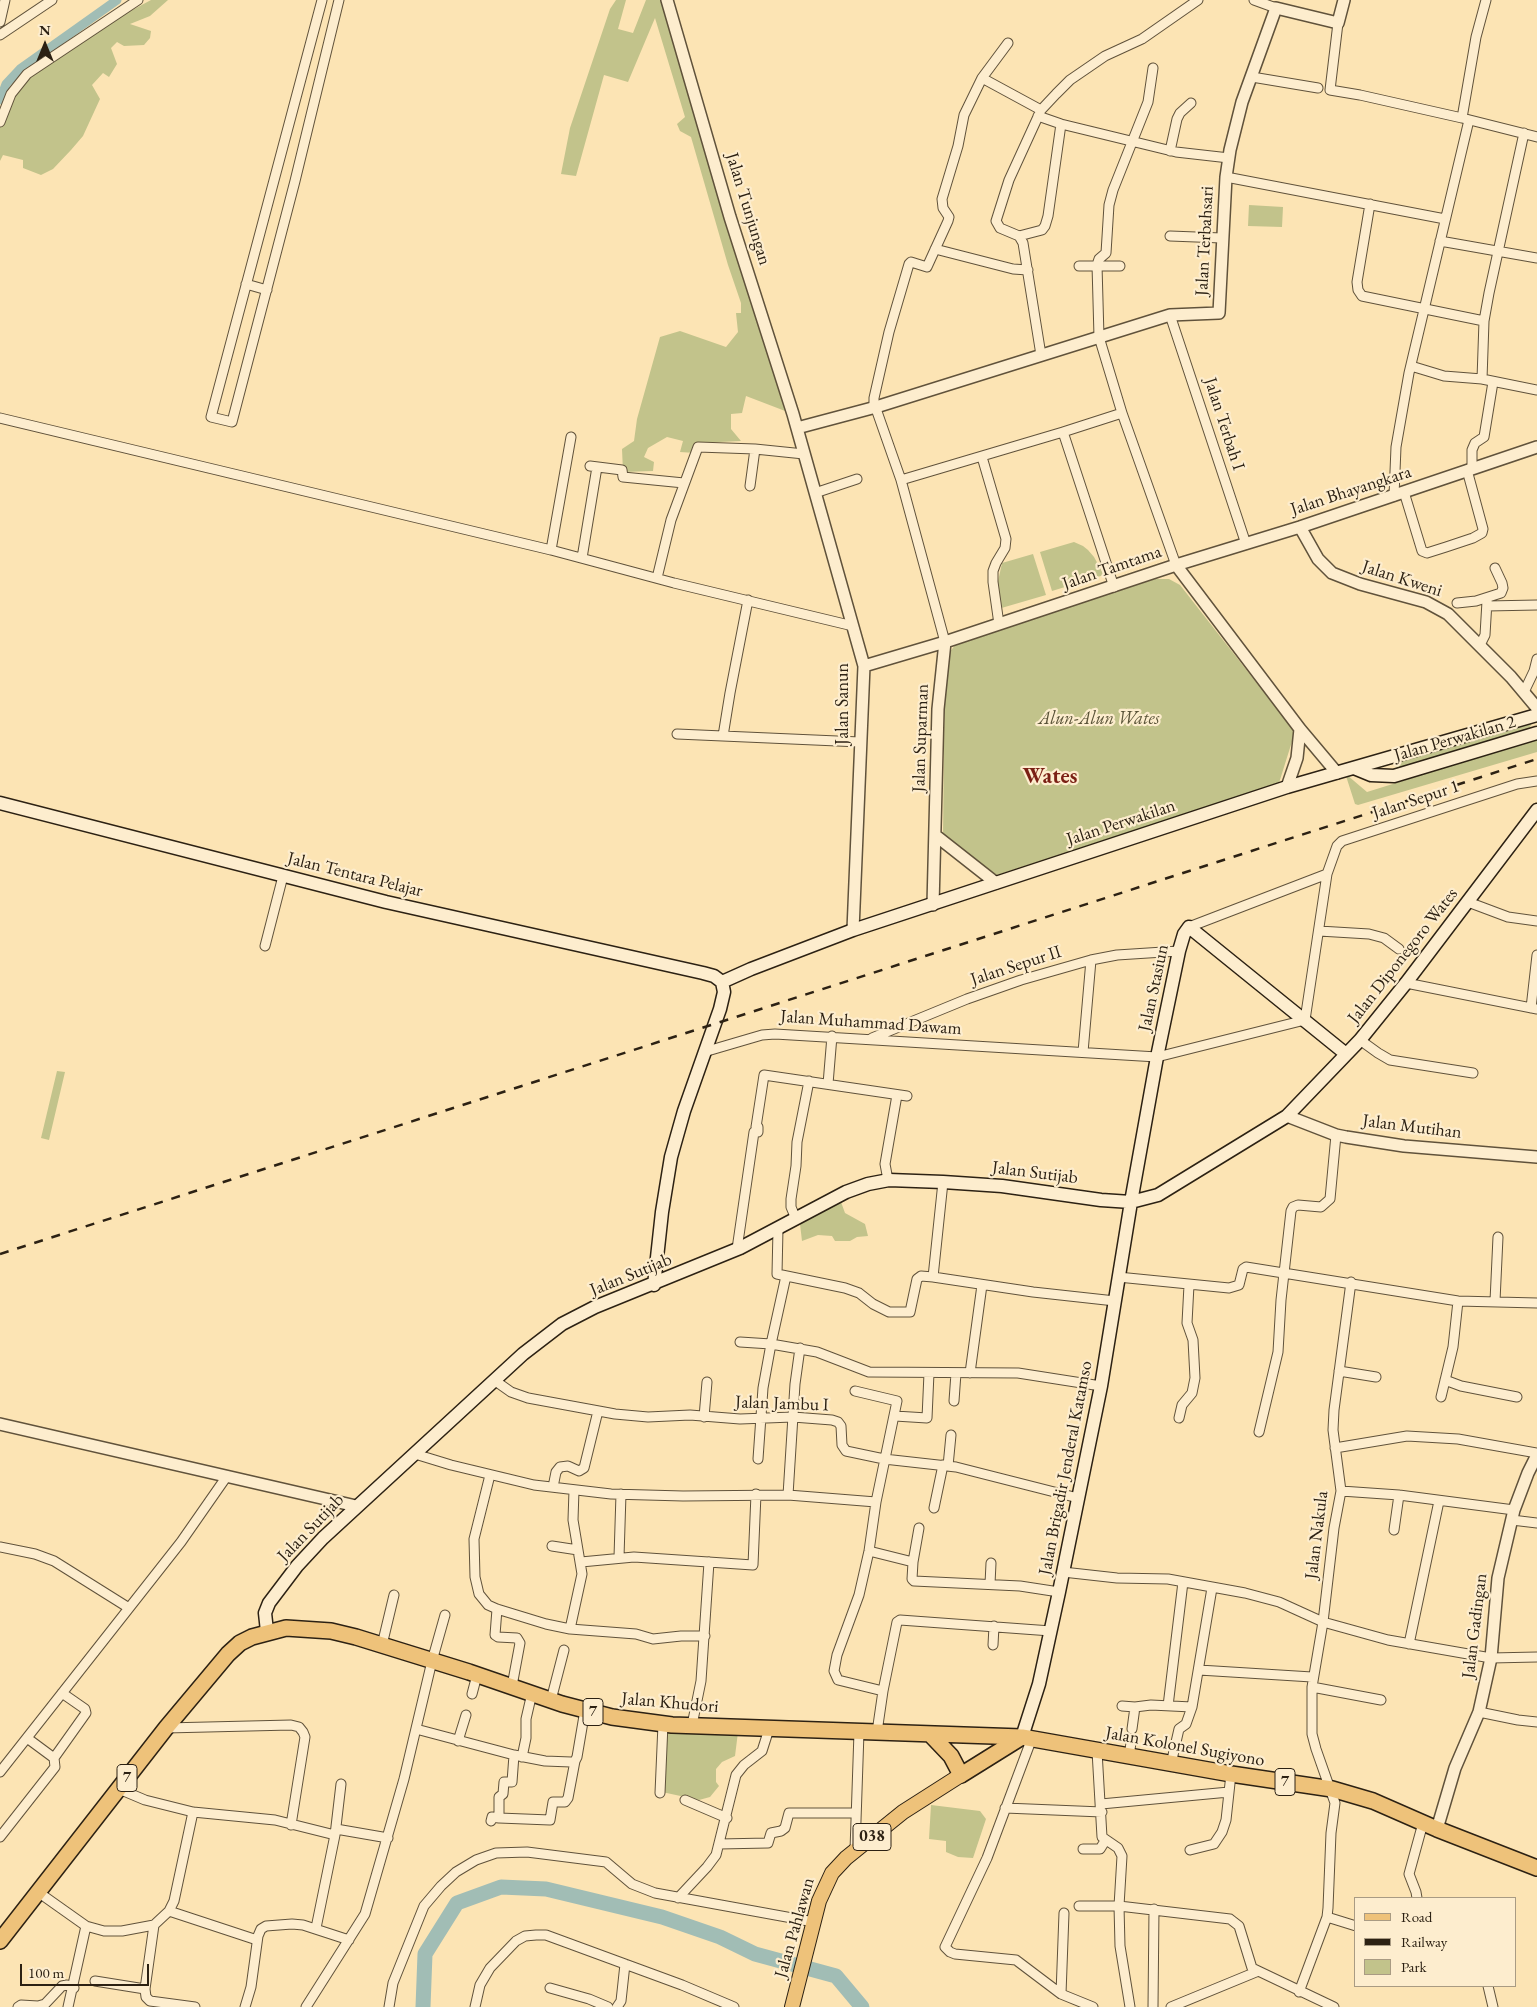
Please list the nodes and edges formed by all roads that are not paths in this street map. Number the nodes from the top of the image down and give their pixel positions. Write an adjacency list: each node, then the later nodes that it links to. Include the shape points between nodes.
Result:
1 (5, 0): 14 (street)
2 (52, 0): 16 (street)
3 (138, 0): 25 (street, via 27,74 11,94)
4 (322, 0): 46 (street)
5 (339, 0): 47 (street)
6 (667, 0): 60 (street, Jalan Tunjungan)
7 (1181, 0): 13 (street)
8 (1198, 0): 13 (street)
9 (1254, 0): 12 (street)
10 (1344, 0): 15 (street)
11 (1486, 0): 24 (street, via 1476,37)
12 (1276, 8): 15 (street); 19 (street, Jalan Terbahsari)
13 (1180, 12): 23 (street, via 1142,39 1105,56 1070,80)
14 (0, 22)
15 (1338, 23): 21 (street)
16 (0, 35)
17 (1008, 43): 20 (street)
18 (1153, 68): 29 (street, via 1148,102)
19 (1252, 77): 21 (street); 31 (street, Jalan Terbahsari, via 1242,102)
20 (982, 78): 23 (street); 39 (street, via 964,114 942,199 949,219)
21 (1324, 89): 24 (street)
22 (1191, 103): 30 (street, via 1177,119)
23 (1040, 113): 26 (street); 35 (street, via 996,217 1000,228)
24 (1465, 119): 27 (street); 34 (street)
25 (0, 122)
26 (1061, 124): 29 (street); 35 (street, via 1045,226 1042,230)
27 (1524, 132): 28 (street); 40 (street)
28 (1537, 137)
29 (1132, 142): 30 (street); 43 (street, via 1113,190 1106,253)
30 (1170, 150): 31 (street)
31 (1229, 158): 32 (street, Jalan Terbahsari)
32 (1226, 177): 33 (street); 37 (street, Jalan Terbahsari)
33 (1370, 204): 34 (street); 48 (street, via 1357,282 1360,293)
34 (1445, 219): 38 (street)
35 (1019, 236): 45 (street)
36 (1170, 236): 37 (street)
37 (1222, 238): 49 (street, Jalan Terbahsari, via 1219,313)
38 (1440, 241): 40 (street); 48 (street)
39 (935, 249): 45 (street); 57 (street, via 927,267 909,264 880,368 874,398)
40 (1499, 250): 41 (street); 50 (street)
41 (1537, 258)
42 (1079, 266): 43 (street)
43 (1097, 266): 44 (street); 51 (street)
44 (1120, 266)
45 (1028, 270): 52 (street)
46 (246, 284): 47 (street); 47 (street, via 211,417 232,422)
47 (267, 290)
48 (1424, 309): 50 (street); 53 (street)
49 (1170, 315): 51 (street, Jalan Terbahsari); 75 (street, Jalan Terbah I)
50 (1484, 321): 54 (street)
51 (1099, 337): 52 (street, Jalan Terbahsari); 58 (street)
52 (1041, 355): 57 (street, Jalan Terbahsari)
53 (1411, 366): 54 (street, via 1444,376); 73 (street, via 1399,430)
54 (1482, 379): 55 (street)
55 (1493, 382): 56 (street); 67 (street, via 1484,437 1475,443 1472,450)
56 (1537, 390)
57 (876, 408): 60 (street, Jalan Terbahsari); 69 (street)
58 (1122, 413): 61 (street); 78 (street)
59 (0, 418): 76 (street)
60 (797, 428): 65 (street, Jalan Sanun)
61 (1063, 432): 66 (street); 81 (street)
62 (570, 437): 76 (street)
63 (1537, 447): 67 (street, Jalan Bhayangkara)
64 (755, 450): 65 (street); 70 (street, via 699,446); 71 (street)
65 (804, 454): 72 (street, Jalan Sanun)
66 (982, 457): 69 (street); 86 (street, via 1006,539 992,582)
67 (1470, 470): 73 (street, Jalan Bhayangkara); 73 (street, via 1482,533 1446,548 1427,554 1422,551)
68 (857, 480): 72 (street)
69 (901, 480): 88 (street)
70 (684, 483): 77 (street, via 623,477 622,470 593,467); 80 (street)
71 (750, 486)
72 (815, 493): 87 (street, Jalan Sanun)
73 (1399, 494): 74 (street, Jalan Bhayangkara)
74 (1300, 527): 75 (street, Jalan Bhayangkara); 89 (street, Jalan Kweni, via 1318,559 1332,573 1437,607)
75 (1246, 544): 78 (street, Jalan Bhayangkara)
76 (552, 550): 77 (street)
77 (582, 558): 80 (street)
78 (1176, 565): 81 (street, Jalan Tamtama); 95 (street, Jalan Tamtama)
79 (1495, 568): 83 (street, via 1503,591)
80 (657, 578): 82 (street)
81 (1114, 587): 86 (street, Jalan Tamtama)
82 (748, 600): 87 (street); 98 (street)
83 (1487, 602): 84 (street); 85 (street); 89 (street, via 1485,635)
84 (1457, 603)
85 (1537, 604)
86 (999, 624): 88 (street, Jalan Tamtama)
87 (853, 626): 91 (street, Jalan Sanun)
88 (945, 642): 91 (street, Jalan Tamtama); 106 (street, Jalan Suparman, via 938,709)
89 (1480, 645): 92 (street, Jalan Kweni)
90 (1537, 660): 92 (street)
91 (864, 666): 99 (street, Jalan Sanun)
92 (1524, 692): 93 (street, Jalan Kweni)
93 (1537, 708)
94 (1537, 715): 100 (main road, Jalan Perwakilan)
95 (1300, 729): 101 (street, Jalan Tamtama); 103 (street, via 1297,758)
96 (1537, 733): 100 (main road, Jalan Perwakilan 2, via 1394,776 1371,774)
97 (677, 734): 98 (street)
98 (723, 736): 99 (street)
99 (860, 742): 114 (street, Jalan Sanun)
100 (1354, 768): 101 (main road, Jalan Perwakilan)
101 (1337, 773): 103 (main road, Jalan Perwakilan)
102 (1537, 781): 107 (street, Jalan Sepur 1, via 1517,784 1342,840)
103 (1287, 787): 109 (main road, Jalan Perwakilan)
104 (0, 803): 108 (main road, Jalan Tentara Pelajar)
105 (1537, 810): 110 (main road, Jalan Diponegoro Wates)
106 (936, 835): 109 (street); 111 (street, Jalan Suparman)
107 (1327, 874): 113 (street); 115 (street, Jalan Sepur 1)
108 (283, 876): 116 (street); 121 (main road, Jalan Tentara Pelajar, via 703,973)
109 (996, 883): 111 (main road, Jalan Perwakilan)
110 (1468, 902): 112 (street, via 1508,917); 122 (main road, Jalan Diponegoro Wates)
111 (933, 905): 114 (main road, Jalan Perwakilan)
112 (1537, 921)
113 (1189, 927): 118 (main road, Jalan Stasiun); 124 (main road)
114 (853, 930): 121 (main road, Jalan Perwakilan)
115 (1319, 930): 117 (street, via 1369,934 1384,938); 124 (street, Jalan Sepur 1)
116 (265, 946)
117 (1399, 948)
118 (1179, 950): 120 (street, Jalan Sepur II); 131 (main road, Jalan Stasiun)
119 (1537, 955): 123 (street)
120 (1091, 960): 126 (street, Jalan Sepur II, via 967,999); 129 (street)
121 (722, 982): 128 (main road, via 724,992)
122 (1406, 982): 123 (street); 127 (main road, Jalan Diponegoro Wates)
123 (1534, 1008)
124 (1306, 1020): 130 (main road); 131 (street, Jalan Muhammad Dawam)
125 (832, 1036): 126 (street, Jalan Muhammad Dawam); 128 (street, Jalan Muhammad Dawam, via 762,1035); 134 (street)
126 (870, 1039): 129 (street, Jalan Muhammad Dawam)
127 (1360, 1040): 130 (main road, Jalan Diponegoro Wates); 132 (street, via 1390,1060)
128 (704, 1052): 150 (main road, via 671,1157)
129 (1083, 1052): 131 (street, Jalan Muhammad Dawam)
130 (1346, 1054): 135 (main road, Jalan Diponegoro Wates)
131 (1157, 1057): 140 (main road, Jalan Stasiun)
132 (1472, 1073)
133 (809, 1081): 134 (street); 141 (street, via 797,1142 791,1199); 144 (street, via 764,1075)
134 (828, 1084): 138 (street, via 902,1095 886,1164)
135 (1287, 1116): 136 (street, Jalan Mutihan); 140 (main road, Jalan Sutijab, via 1158,1195)
136 (1336, 1135): 137 (street, Jalan Mutihan, via 1404,1146); 145 (street, via 1330,1199 1321,1207 1293,1208)
137 (1537, 1157)
138 (888, 1180): 139 (main road, Jalan Sutijab); 141 (main road, Jalan Sutijab, via 846,1192)
139 (943, 1182): 140 (main road, Jalan Sutijab); 148 (street)
140 (1131, 1202): 147 (main road, Jalan Brigadir Jenderal Katamso)
141 (796, 1220): 142 (main road, Jalan Sutijab)
142 (778, 1230): 144 (main road, Jalan Sutijab); 146 (street, via 777,1274)
143 (1498, 1237): 155 (street)
144 (737, 1250): 150 (main road, Jalan Sutijab)
145 (1284, 1273): 149 (street); 152 (street, via 1246,1267 1239,1285 1234,1287); 180 (street, via 1278,1352)
146 (786, 1276): 148 (street, via 845,1288 859,1293 880,1309 896,1312 910,1312 919,1277); 158 (street)
147 (1118, 1277): 152 (street); 153 (main road, Jalan Brigadir Jenderal Katamso)
148 (933, 1278): 151 (street)
149 (1351, 1282): 154 (street); 160 (street, Jalan Nakula)
150 (654, 1285): 165 (main road, Jalan Sutijab, via 562,1324)
151 (982, 1285): 153 (street); 163 (street)
152 (1189, 1285): 177 (street, via 1187,1323 1193,1340 1195,1378 1192,1393 1182,1405)
153 (1115, 1301): 168 (main road, Jalan Brigadir Jenderal Katamso)
154 (1458, 1301): 155 (street); 166 (street, via 1454,1347)
155 (1495, 1301): 156 (street)
156 (1537, 1303)
157 (740, 1342): 158 (street)
158 (771, 1344): 159 (street); 178 (street)
159 (800, 1348): 161 (street, via 867,1372); 176 (street)
160 (1339, 1371): 164 (street); 182 (street, Jalan Nakula, via 1334,1410)
161 (929, 1373): 162 (street); 174 (street, via 927,1418)
162 (956, 1373): 163 (street); 172 (street)
163 (970, 1373): 168 (street, via 1025,1374)
164 (1376, 1377)
165 (494, 1380): 173 (street, Jalan Jambu I, via 511,1392 528,1398); 183 (main road, Jalan Sutijab)
166 (1445, 1380): 170 (street); 171 (street)
167 (707, 1382): 175 (street)
168 (1101, 1386): 197 (main road, Jalan Brigadir Jenderal Katamso)
169 (855, 1391): 174 (street, via 896,1400)
170 (1441, 1397)
171 (1517, 1397)
172 (954, 1402)
173 (598, 1411): 175 (street, Jalan Jambu I, via 648,1417); 190 (street, via 584,1468 579,1472 568,1466 560,1467)
174 (895, 1416): 186 (street)
175 (704, 1417): 178 (street, Jalan Jambu I)
176 (793, 1417): 178 (street, Jalan Jambu I); 186 (street, Jalan Jambu I, via 838,1422 842,1446 846,1451); 195 (street)
177 (1179, 1418)
178 (761, 1420): 185 (street)
179 (0, 1424): 189 (street)
180 (1259, 1432)
181 (950, 1435): 187 (street)
182 (1335, 1448): 184 (street, via 1407,1436 1458,1439); 192 (street, Jalan Nakula)
183 (415, 1454): 188 (street); 200 (main road, Jalan Sutijab)
184 (1537, 1454): 202 (street, Jalan Gadingan)
185 (758, 1459)
186 (884, 1459): 187 (street, Jalan Jambu I); 199 (street)
187 (945, 1466): 197 (street, Jalan Jambu I); 201 (street)
188 (490, 1475): 190 (street); 222 (street, via 475,1529 474,1551 479,1594 488,1605)
189 (227, 1476): 200 (street); 221 (street)
190 (553, 1487): 191 (street)
191 (574, 1490): 193 (street); 208 (street, via 573,1520)
192 (1341, 1492): 196 (street); 224 (street, Jalan Nakula)
193 (621, 1494): 194 (street); 210 (street)
194 (756, 1494): 195 (street); 212 (street, via 754,1564)
195 (788, 1495): 199 (street)
196 (1399, 1495): 198 (street); 205 (street)
197 (1078, 1498): 215 (main road, Jalan Brigadir Jenderal Katamso)
198 (1439, 1501): 202 (street); 230 (street)
199 (876, 1502): 209 (street)
200 (356, 1506): 227 (main road, Jalan Sutijab, via 274,1596 265,1613)
201 (934, 1508)
202 (1513, 1515): 203 (street); 235 (street, Jalan Gadingan, via 1498,1578)
203 (1537, 1523)
204 (919, 1528): 213 (street)
205 (1394, 1530)
206 (552, 1546): 208 (street)
207 (0, 1547): 221 (street, via 48,1558)
208 (578, 1550): 211 (street)
209 (869, 1551): 213 (street); 242 (street, via 834,1671 838,1680)
210 (619, 1557): 211 (street); 212 (street)
211 (581, 1562): 226 (street, via 582,1574)
212 (709, 1562): 229 (street)
213 (913, 1562): 217 (street, via 912,1581)
214 (991, 1563): 217 (street)
215 (1063, 1572): 216 (street); 219 (main road, Jalan Brigadir Jenderal Katamso)
216 (1182, 1582): 218 (street); 249 (street)
217 (990, 1584): 219 (street)
218 (1212, 1588): 224 (street, via 1279,1602); 237 (street)
219 (1060, 1592): 228 (main road, Jalan Brigadir Jenderal Katamso)
220 (394, 1595): 231 (street)
221 (129, 1608): 243 (street)
222 (497, 1609): 226 (street); 240 (street, via 495,1635 516,1638 520,1643)
223 (445, 1615): 236 (street)
224 (1323, 1622): 230 (street); 239 (street, Jalan Nakula)
225 (994, 1626): 228 (street); 232 (street); 242 (street, via 898,1620)
226 (570, 1629): 229 (street, via 636,1634 653,1639)
227 (267, 1631): 231 (highway, Jalan Khudori / 7, via 286,1628 331,1631); 258 (highway, 7, via 240,1643 228,1654)
228 (1051, 1631): 266 (main road, Jalan Brigadir Jenderal Katamso)
229 (705, 1636): 257 (street, via 701,1681)
230 (1410, 1644): 235 (street)
231 (382, 1645): 236 (highway, Jalan Khudori / 7)
232 (993, 1645)
233 (564, 1650): 246 (street)
234 (1537, 1657): 235 (street)
235 (1492, 1658): 253 (street, Jalan Gadingan)
236 (432, 1661): 238 (highway, Jalan Khudori / 7); 259 (street)
237 (1198, 1670): 239 (street); 251 (street)
238 (477, 1675): 240 (highway, Jalan Khudori / 7); 245 (street)
239 (1312, 1677): 241 (street, Jalan Nakula)
240 (512, 1686): 244 (highway, Jalan Khudori / 7)
241 (1312, 1687): 247 (street); 278 (street, Jalan Nakula, via 1312,1734)
242 (884, 1691): 263 (street)
243 (62, 1693): 265 (street); 270 (street, via 86,1713)
244 (532, 1693): 246 (highway, Jalan Khudori / 7); 269 (street, via 526,1719 526,1738)
245 (472, 1694)
246 (552, 1700): 252 (highway, Jalan Khudori / 7)
247 (1381, 1700)
248 (1122, 1706): 250 (street)
249 (1168, 1706): 250 (street); 251 (street)
250 (1135, 1707): 261 (street)
251 (1192, 1707): 272 (street, via 1186,1724 1179,1729)
252 (585, 1710): 256 (highway, Jalan Khudori / 7); 271 (street)
253 (1479, 1712): 255 (street); 288 (street, Jalan Gadingan)
254 (466, 1715): 267 (street)
255 (1537, 1722)
256 (663, 1724): 257 (highway, Jalan Khudori / 7); 280 (street)
257 (692, 1725): 260 (highway, Jalan Khudori / 7)
258 (166, 1728): 277 (highway, 7); 287 (street, via 299,1727 305,1737)
259 (416, 1729): 267 (street); 291 (street)
260 (769, 1729): 262 (highway, Jalan Khudori / 7); 286 (street, via 762,1751 736,1775)
261 (1132, 1729)
262 (859, 1732): 263 (highway, Jalan Khudori / 7); 285 (street)
263 (877, 1732): 264 (highway, Jalan Khudori / 7)
264 (930, 1734): 266 (highway, Jalan Khudori / 7); 275 (highway, via 950,1756)
265 (27, 1738): 270 (street); 273 (street)
266 (1027, 1738): 268 (highway, Jalan Kolonel Sugiyono / 7); 275 (highway, Jalan Pahlawan); 282 (street)
267 (458, 1740): 269 (street)
268 (1097, 1750): 272 (highway, Jalan Kolonel Sugiyono / 7, via 1130,1749); 283 (street)
269 (518, 1756): 271 (street, via 545,1761); 271 (street, via 512,1782 504,1782 495,1820 550,1820 554,1802 565,1802 568,1798)
270 (54, 1758): 290 (street, via 55,1767)
271 (575, 1760)
272 (1171, 1764): 274 (highway, Jalan Kolonel Sugiyono / 7)
273 (0, 1772)
274 (1230, 1774): 278 (highway, Jalan Kolonel Sugiyono / 7); 279 (street)
275 (961, 1775): 295 (main road, Jalan Pahlawan / 038, via 903,1812)
276 (341, 1784): 289 (street)
277 (119, 1789): 284 (street, via 145,1800); 298 (highway, 7)
278 (1332, 1789): 288 (highway, Jalan Kolonel Sugiyono / 7, via 1373,1801); 306 (street, Jalan Nakula, via 1335,1802)
279 (1229, 1792): 283 (street); 296 (street, via 1226,1820 1217,1842)
280 (660, 1793)
281 (685, 1800): 286 (street)
282 (1005, 1808): 283 (street); 323 (street, via 987,1858 946,1943 946,1950 955,1954 1016,1960)
283 (1101, 1808): 292 (street)
284 (193, 1812): 287 (street); 304 (street, via 174,1901)
285 (855, 1813): 293 (street, via 789,1812 785,1828 770,1832 768,1843); 295 (street)
286 (727, 1818): 293 (street)
287 (291, 1824): 289 (street)
288 (1430, 1826): 297 (highway, Jalan Kolonel Sugiyono / 7); 299 (street, via 1409,1874)
289 (335, 1832): 291 (street); 311 (street)
290 (0, 1837)
291 (388, 1838): 313 (street, via 365,1914)
292 (1105, 1841): 294 (street, via 1100,1848); 302 (street, via 1118,1848 1122,1856)
293 (719, 1844): 300 (street, via 707,1867)
294 (1083, 1849)
295 (855, 1850): 307 (main road, Jalan Pahlawan / 038, via 832,1873 822,1891)
296 (1190, 1850)
297 (1537, 1868)
298 (38, 1892): 310 (street); 314 (highway, 7)
299 (1417, 1897)
300 (678, 1898): 307 (street); 330 (street, via 634,1885 606,1862 527,1852 483,1857 456,1872 424,1906 393,1983)
301 (1079, 1906): 302 (street)
302 (1119, 1906): 303 (street); 337 (street, via 1120,1946)
303 (1154, 1909): 316 (street, via 1236,1922 1250,1964); 338 (street)
304 (169, 1910): 308 (street); 312 (street)
305 (1064, 1913): 323 (street)
306 (1327, 1916): 309 (street); 322 (street, Jalan Nakula)
307 (814, 1923): 335 (main road, Jalan Pahlawan / 038)
308 (154, 1925): 310 (street, via 142,1929 104,1931); 321 (street)
309 (1354, 1925)
310 (86, 1926): 319 (street)
311 (316, 1928): 312 (street, via 292,1924 266,1926 261,1929); 313 (street)
312 (257, 1940): 328 (street)
313 (350, 1940): 329 (street)
314 (0, 1941)
315 (625, 1964): 331 (street, via 546,1935 525,1936 509,1946 490,1968 480,1985); 333 (street, via 621,2001); 334 (street)
316 (1256, 1972): 322 (street); 324 (street)
317 (95, 1981): 321 (street)
318 (1488, 1987): 340 (street)
319 (74, 1988): 325 (street, via 62,1986 45,2004); 326 (street)
320 (550, 1988): 332 (street)
321 (145, 1989): 327 (street, via 150,2000)
322 (1299, 1992): 339 (street)
323 (1061, 1994): 336 (street)
324 (1174, 2006)
325 (18, 2007)
326 (68, 2007)
327 (195, 2007)
328 (245, 2007)
329 (306, 2007)
330 (389, 2007)
331 (475, 2007)
332 (606, 2007)
333 (617, 2007)
334 (734, 2007)
335 (792, 2007)
336 (1093, 2007)
337 (1130, 2007)
338 (1153, 2007)
339 (1334, 2007)
340 (1493, 2007)

